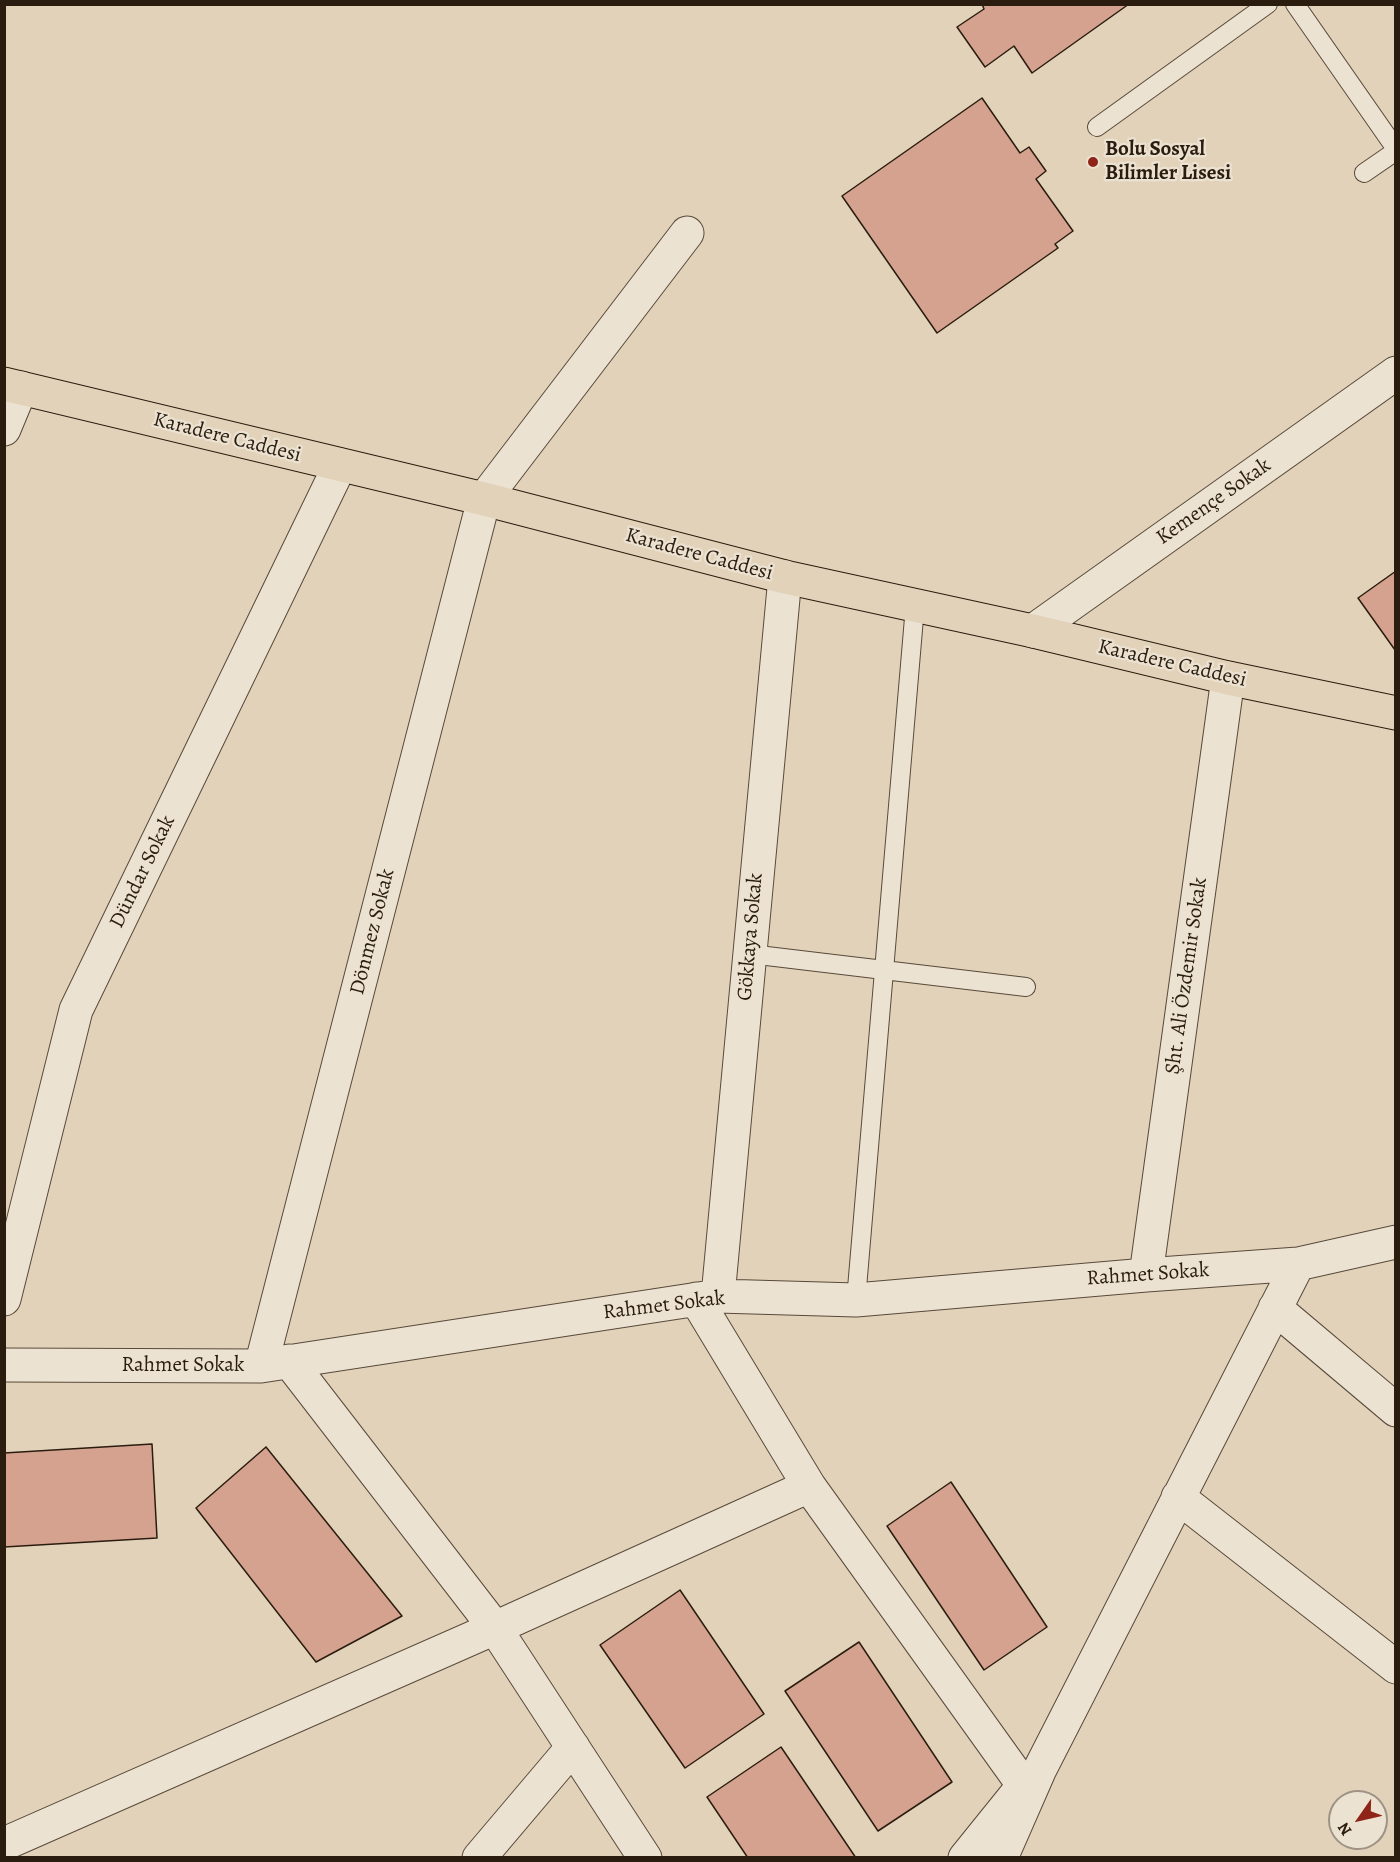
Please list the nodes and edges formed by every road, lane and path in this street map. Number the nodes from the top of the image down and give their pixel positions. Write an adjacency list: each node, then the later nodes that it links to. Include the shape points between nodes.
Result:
1 (1268, 4): 3 (lane)
2 (1294, 4): 4 (lane)
3 (1097, 127)
4 (1395, 150): 5 (lane)
5 (1364, 173)
6 (687, 233): 11 (street)
7 (1395, 373): 14 (street, Kemençe Sokak)
8 (13, 386): 9 (street); 10 (main road, Karadere Caddesi)
9 (4, 429)
10 (340, 465): 11 (main road, Karadere Caddesi); 24 (street, Dündar Sokak, via 76,1010)
11 (484, 499): 12 (main road, Karadere Caddesi); 27 (street, Dönmez Sokak)
12 (785, 577): 13 (main road, Karadere Caddesi); 17 (street, Gökkaya Sokak)
13 (915, 606): 14 (main road, Karadere Caddesi); 18 (lane)
14 (1033, 631): 15 (main road, Karadere Caddesi)
15 (1228, 678): 16 (main road, Karadere Caddesi); 22 (street, Şht. Ali Özdemir Sokak)
16 (1395, 713)
17 (750, 954): 18 (lane); 23 (street, Gökkaya Sokak)
18 (884, 970): 19 (lane); 25 (lane)
19 (1026, 987)
20 (1395, 1242): 21 (street, Rahmet Sokak)
21 (1298, 1264): 22 (street, Rahmet Sokak); 26 (street)
22 (1146, 1275): 25 (street, Rahmet Sokak)
23 (707, 1298): 25 (street, Rahmet Sokak); 27 (street, Rahmet Sokak); 30 (street)
24 (4, 1299)
25 (856, 1300)
26 (1275, 1308): 29 (street); 31 (street)
27 (275, 1363): 28 (street, Rahmet Sokak); 32 (street)
28 (4, 1365)
29 (1395, 1410)
30 (809, 1486): 32 (street); 35 (street)
31 (1178, 1497): 33 (street); 35 (street)
32 (495, 1628): 34 (street); 36 (street)
33 (1395, 1667)
34 (573, 1747): 37 (street); 38 (street)
35 (1032, 1777): 39 (street); 40 (street)
36 (4, 1844)
37 (479, 1857)
38 (645, 1857)
39 (965, 1857)
40 (1001, 1857)

